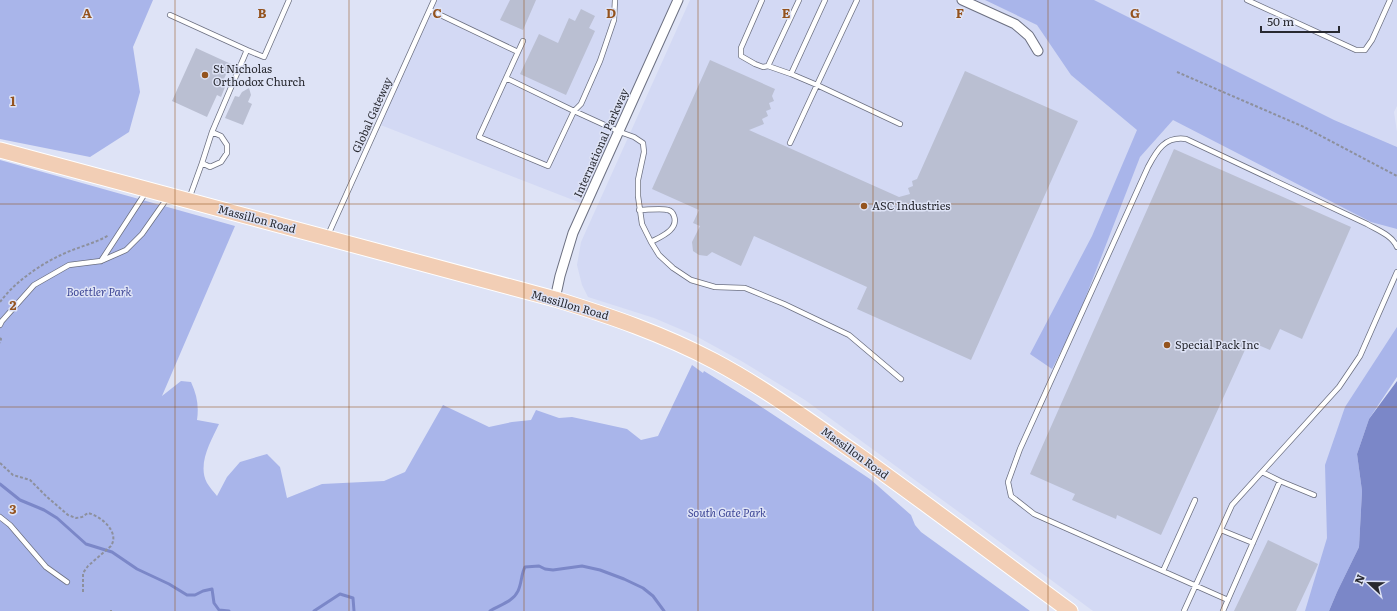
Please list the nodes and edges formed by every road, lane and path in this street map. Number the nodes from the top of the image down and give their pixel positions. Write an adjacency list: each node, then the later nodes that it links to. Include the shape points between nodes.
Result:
1 (289, 0): 15 (lane, via 264,57)
2 (434, 0): 12 (lane, Global Gateway)
3 (615, 0): 23 (lane, via 614,20 600,61 581,104)
4 (678, 0): 26 (street, International Parkway)
5 (762, 0): 18 (lane, via 741,48 741,56 763,67)
6 (799, 0): 18 (lane)
7 (825, 0): 20 (lane)
8 (857, 0): 22 (lane)
9 (962, 0): 16 (street, via 1018,27 1029,36)
10 (1247, 0): 11 (lane, via 1356,50 1365,50 1372,40)
11 (1390, 0)
12 (430, 10): 17 (lane); 36 (lane, Global Gateway)
13 (170, 15): 15 (lane)
14 (524, 41): 17 (lane)
15 (247, 50): 25 (lane)
16 (1038, 51)
17 (518, 52): 21 (lane)
18 (768, 66): 20 (lane)
19 (1177, 72): 30 (path, via 1304,127)
20 (791, 74): 22 (lane)
21 (506, 78): 23 (lane); 23 (lane, via 479,137 548,166)
22 (816, 86): 24 (lane); 27 (lane)
23 (574, 111): 26 (lane)
24 (900, 124)
25 (212, 132): 29 (lane); 29 (lane, via 221,136 227,145 227,153 221,162 210,167)
26 (620, 132): 34 (lane, via 643,143 644,152 638,180); 41 (street, International Parkway, via 573,233)
27 (790, 143)
28 (0, 150): 31 (main road, Massillon Road)
29 (202, 164): 33 (lane)
30 (1397, 176)
31 (147, 190): 32 (main road, Massillon Road); 39 (lane)
32 (169, 196): 33 (main road, Massillon Road); 39 (lane, via 142,234 126,250)
33 (188, 201): 36 (main road, Massillon Road)
34 (639, 210): 37 (lane, via 642,224); 37 (lane, via 668,210 673,213 674,227)
35 (113, 231): 42 (path, via 102,240 60,255 28,274)
36 (326, 238): 41 (main road, Massillon Road)
37 (651, 242): 46 (lane, via 659,255 673,268 692,280 715,287 745,288 849,335)
38 (1397, 247): 55 (lane, via 1387,235 1367,224 1186,139 1172,139 1156,152 1020,449 1008,482 1011,496 1034,514)
39 (101, 261): 43 (lane, via 69,265 34,285)
40 (1397, 272): 48 (lane, via 1360,356 1338,387)
41 (555, 300): 60 (main road, Massillon Road, via 611,316 651,332 714,361 761,387)
42 (0, 302)
43 (0, 325)
44 (0, 338): 45 (path)
45 (0, 343)
46 (901, 380)
47 (0, 463): 58 (path, via 13,475 30,480 68,515 76,518 88,513 94,514 108,525 113,543 83,573)
48 (1262, 472): 49 (lane); 53 (lane, via 1232,506)
49 (1280, 481): 50 (lane); 54 (lane)
50 (1314, 495)
51 (1195, 500): 55 (lane)
52 (0, 518): 56 (lane, via 10,525 46,567)
53 (1221, 530): 54 (lane); 57 (lane)
54 (1253, 543): 59 (lane)
55 (1163, 571): 57 (lane)
56 (67, 582)
57 (1196, 585): 59 (lane); 61 (lane)
58 (83, 592)
59 (1228, 600): 62 (lane)
60 (1070, 611)
61 (1184, 611)
62 (1223, 611)

